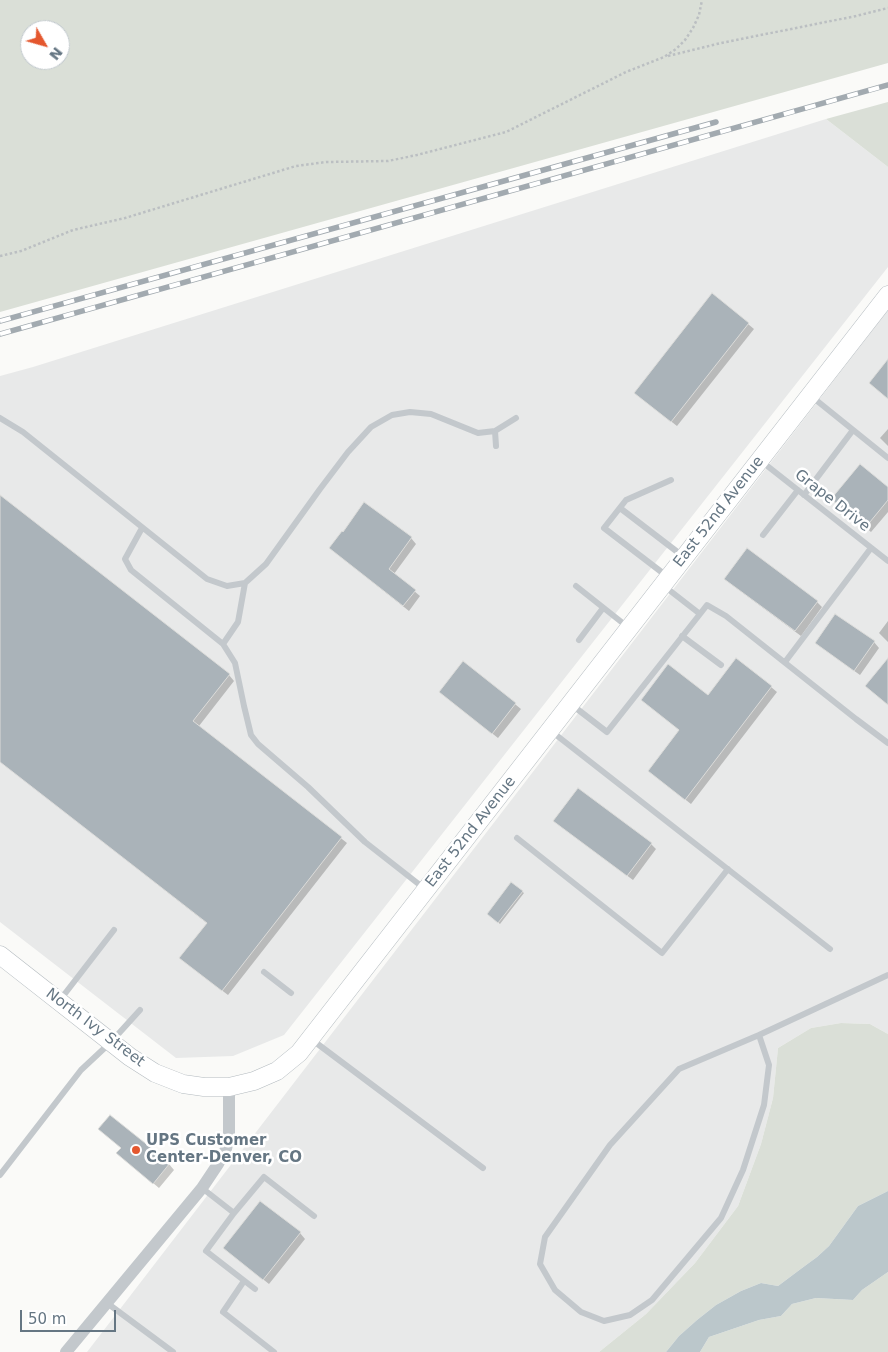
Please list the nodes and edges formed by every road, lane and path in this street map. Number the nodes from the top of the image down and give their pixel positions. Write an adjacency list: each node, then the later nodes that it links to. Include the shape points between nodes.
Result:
1 (702, 0): 3 (path, via 699,15 685,40)
2 (888, 8): 3 (path)
3 (664, 57): 4 (path, via 626,72 506,132 388,161 296,166 124,218 73,230)
4 (0, 256)
5 (888, 295): 6 (street, East 52nd Avenue)
6 (810, 396): 9 (lane); 13 (street, East 52nd Avenue)
7 (0, 418): 18 (lane, via 23,432)
8 (516, 418): 10 (lane)
9 (853, 430): 12 (lane); 16 (lane)
10 (495, 431): 11 (lane); 24 (lane, via 478,433 431,414 410,412 392,416 371,427 348,452 266,564)
11 (496, 446)
12 (888, 458)
13 (760, 460): 15 (lane, Grape Drive); 21 (street, East 52nd Avenue)
14 (672, 480): 17 (lane, via 626,500)
15 (798, 490): 16 (lane, Grape Drive); 19 (lane)
16 (804, 495): 20 (lane, Grape Drive)
17 (620, 508): 21 (lane); 23 (lane, via 604,528)
18 (142, 528): 24 (lane, via 207,579 227,586); 31 (lane, via 125,559 131,570)
19 (763, 535)
20 (871, 548): 22 (lane, Grape Drive); 32 (lane)
21 (685, 557): 23 (street, East 52nd Avenue)
22 (888, 561)
23 (666, 581): 27 (lane); 28 (street, East 52nd Avenue)
24 (245, 583): 31 (lane, via 238,622)
25 (576, 586): 26 (lane)
26 (603, 608): 28 (lane); 30 (lane)
27 (700, 614): 29 (lane); 32 (lane, via 707,605)
28 (630, 629): 34 (street, East 52nd Avenue)
29 (682, 636): 33 (lane); 34 (lane, via 607,732)
30 (579, 640)
31 (223, 644): 39 (lane, via 235,663 252,735 258,744 365,842)
32 (785, 662): 36 (lane)
33 (721, 665)
34 (571, 704): 35 (street, East 52nd Avenue)
35 (550, 731): 38 (lane); 39 (street, East 52nd Avenue)
36 (888, 743)
37 (516, 838): 38 (lane, via 662,953)
38 (728, 870): 41 (lane)
39 (426, 890): 49 (street, East 52nd Avenue)
40 (114, 930): 46 (lane)
41 (830, 949)
42 (0, 955): 46 (street, North Ivy Street)
43 (264, 972): 45 (lane)
44 (888, 975): 48 (lane)
45 (291, 993)
46 (59, 1001): 50 (street, North Ivy Street)
47 (140, 1010): 50 (lane)
48 (759, 1035): 48 (lane, via 679,1069 610,1145 545,1236 540,1264 555,1290 581,1312 604,1321 630,1315 652,1300 721,1218 743,1170 764,1106 769,1065)
49 (310, 1038): 51 (street, East 52nd Avenue, via 299,1053 276,1071); 52 (lane)
50 (111, 1042): 51 (street, North Ivy Street, via 155,1073 182,1084); 53 (lane, via 81,1070)
51 (229, 1087): 54 (street, via 226,1149)
52 (483, 1168)
53 (0, 1175)
54 (202, 1188): 55 (lane); 59 (street)
55 (234, 1213): 56 (lane, via 264,1177); 57 (lane, via 206,1251)
56 (314, 1216)
57 (244, 1281): 58 (lane); 62 (lane, via 223,1312)
58 (254, 1289)
59 (107, 1303): 60 (street); 61 (lane)
60 (66, 1352)
61 (173, 1352)
62 (274, 1352)

